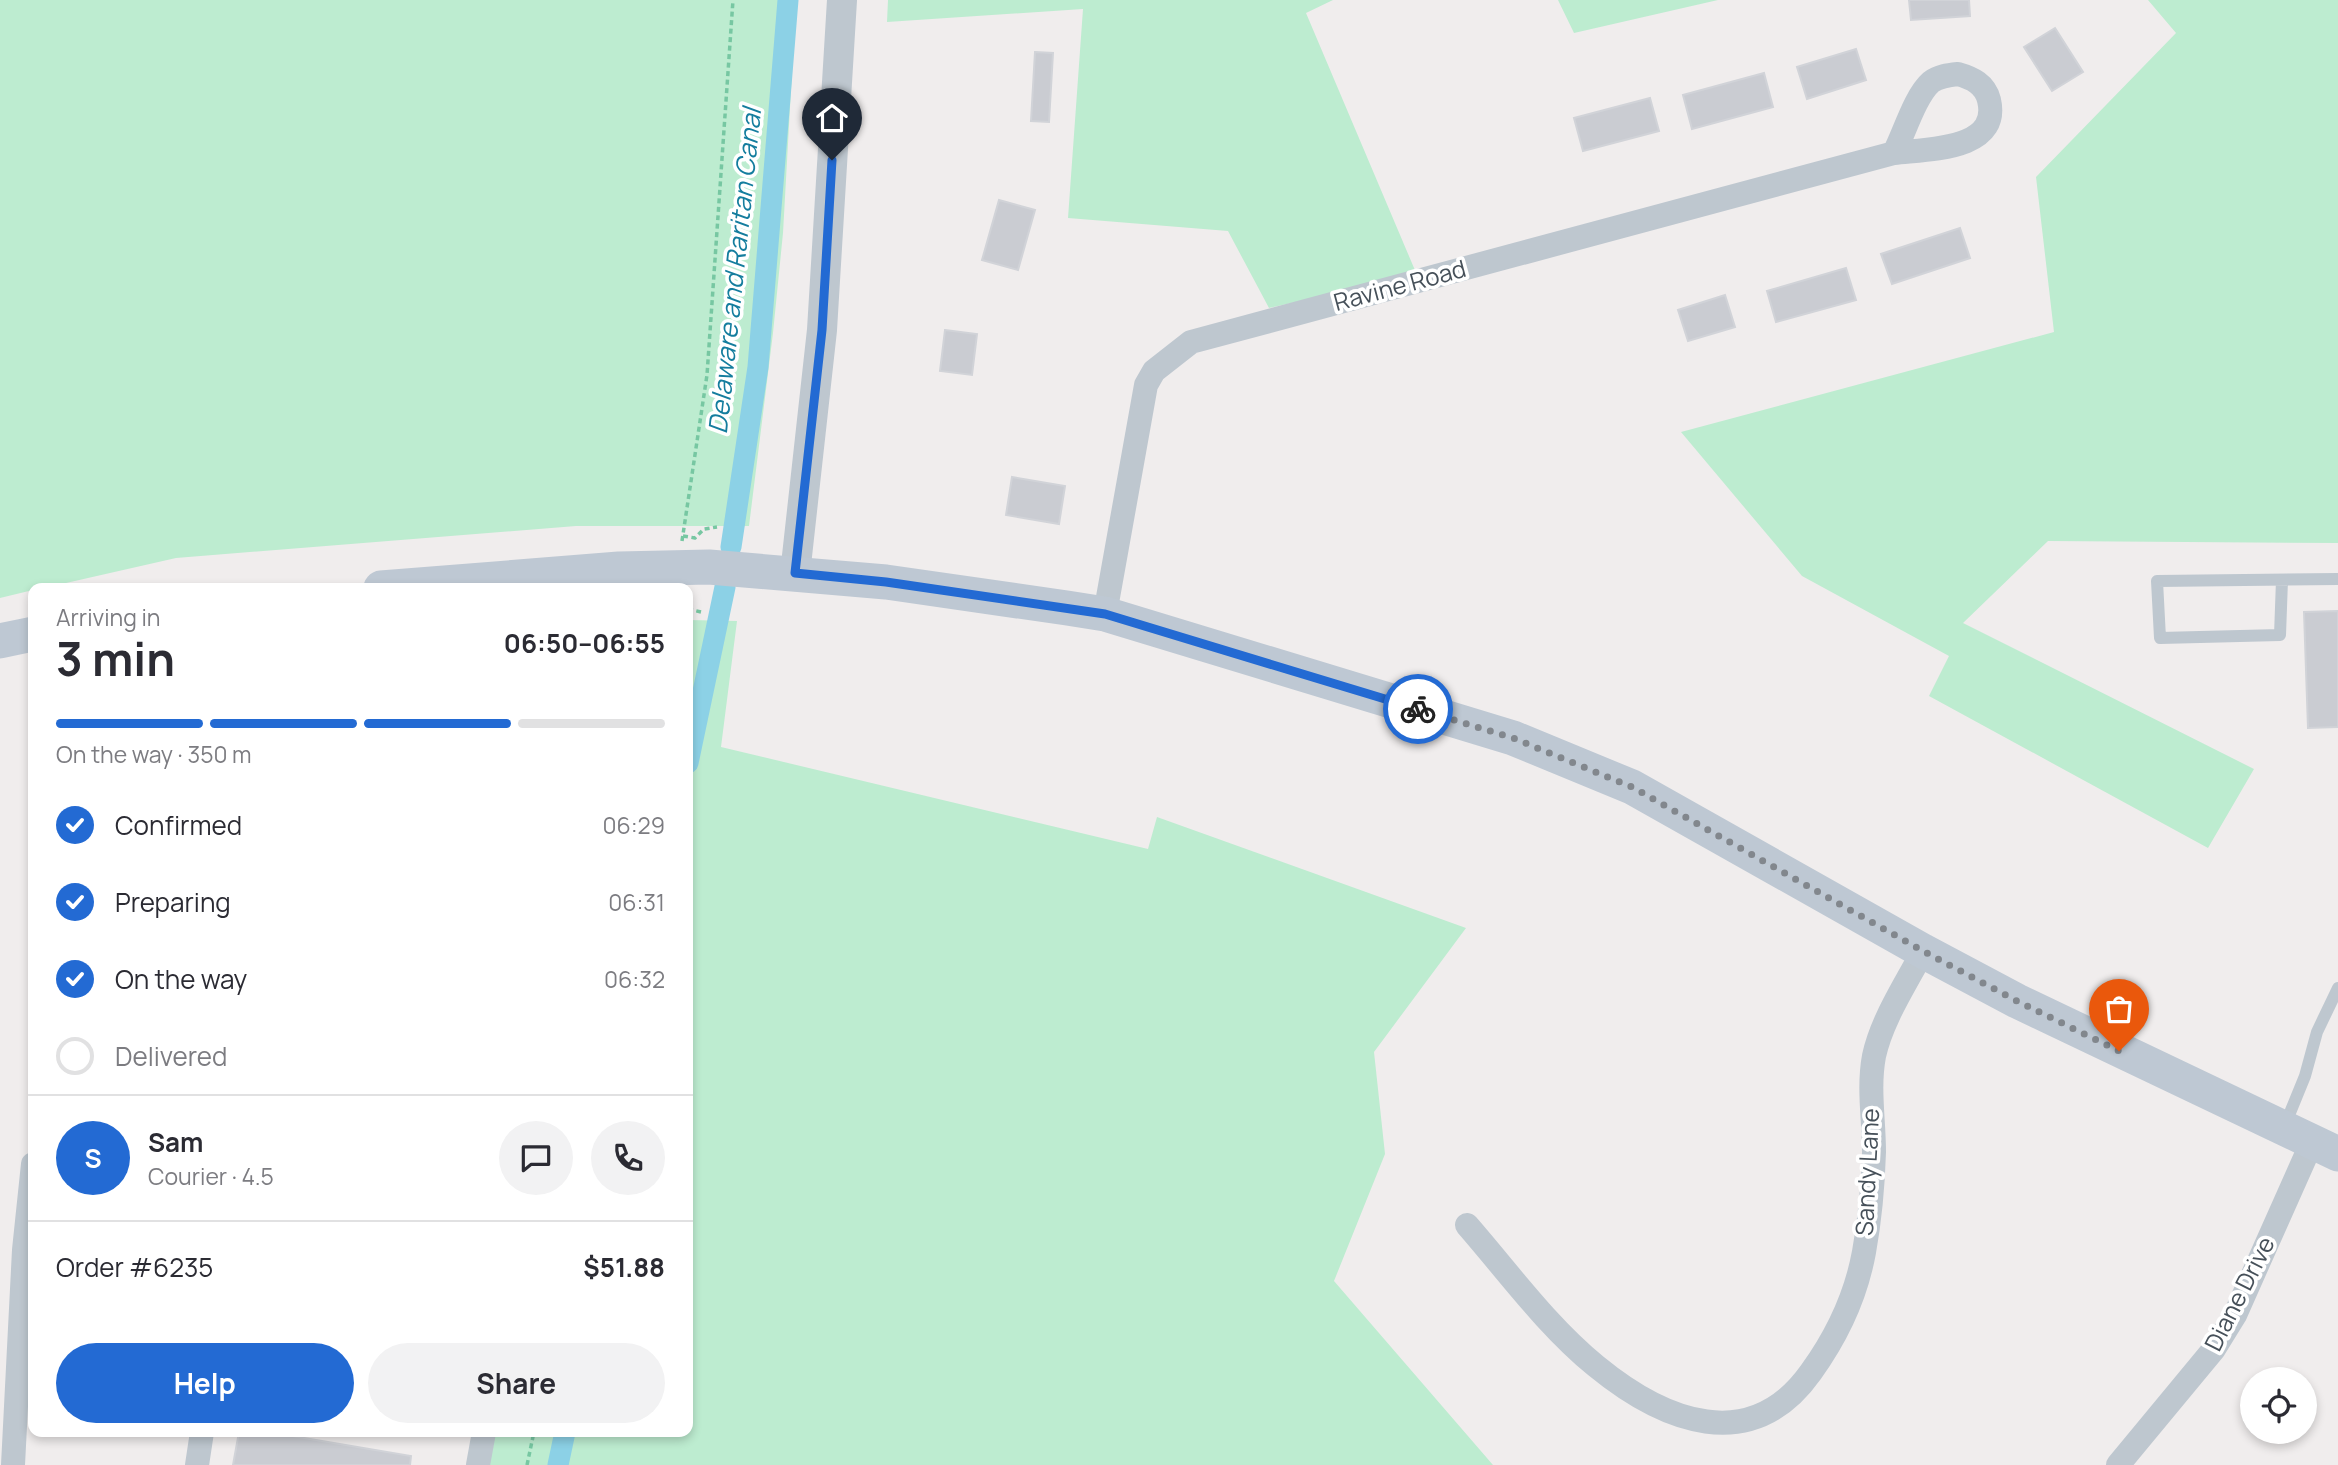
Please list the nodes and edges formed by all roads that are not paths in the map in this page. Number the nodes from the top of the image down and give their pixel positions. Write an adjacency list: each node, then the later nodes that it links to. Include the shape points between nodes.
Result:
1 (842, 0): 3 (street, via 822,330)
2 (1894, 153): 8 (street, Ravine Road, via 1191,342 1154,371 1146,385)
3 (795, 573): 4 (main road, via 709,567); 8 (main road)
4 (638, 578): 7 (main road)
5 (2338, 579): 6 (lane)
6 (2282, 580): 6 (lane, via 2157,581 2160,638 2280,635)
7 (510, 583)
8 (1105, 614): 11 (main road, via 1513,738 1584,766 1632,787)
9 (28, 635): 10 (main road)
10 (0, 641)
11 (1923, 951): 13 (main road, via 2041,1013); 15 (street, Sandy Lane, via 1874,1055 1871,1202 1857,1283 1825,1353 1794,1394 1765,1415 1722,1424 1698,1421 1627,1388 1564,1337)
12 (2338, 988): 13 (lane, via 2317,1032 2305,1076)
13 (2311, 1142): 21 (street, Diane Drive, via 2235,1315 2214,1349)
14 (28, 1212): 18 (street)
15 (1467, 1225)
16 (201, 1437): 19 (street)
17 (483, 1437): 20 (street)
18 (13, 1465)
19 (197, 1465)
20 (478, 1465)
21 (2118, 1465)

